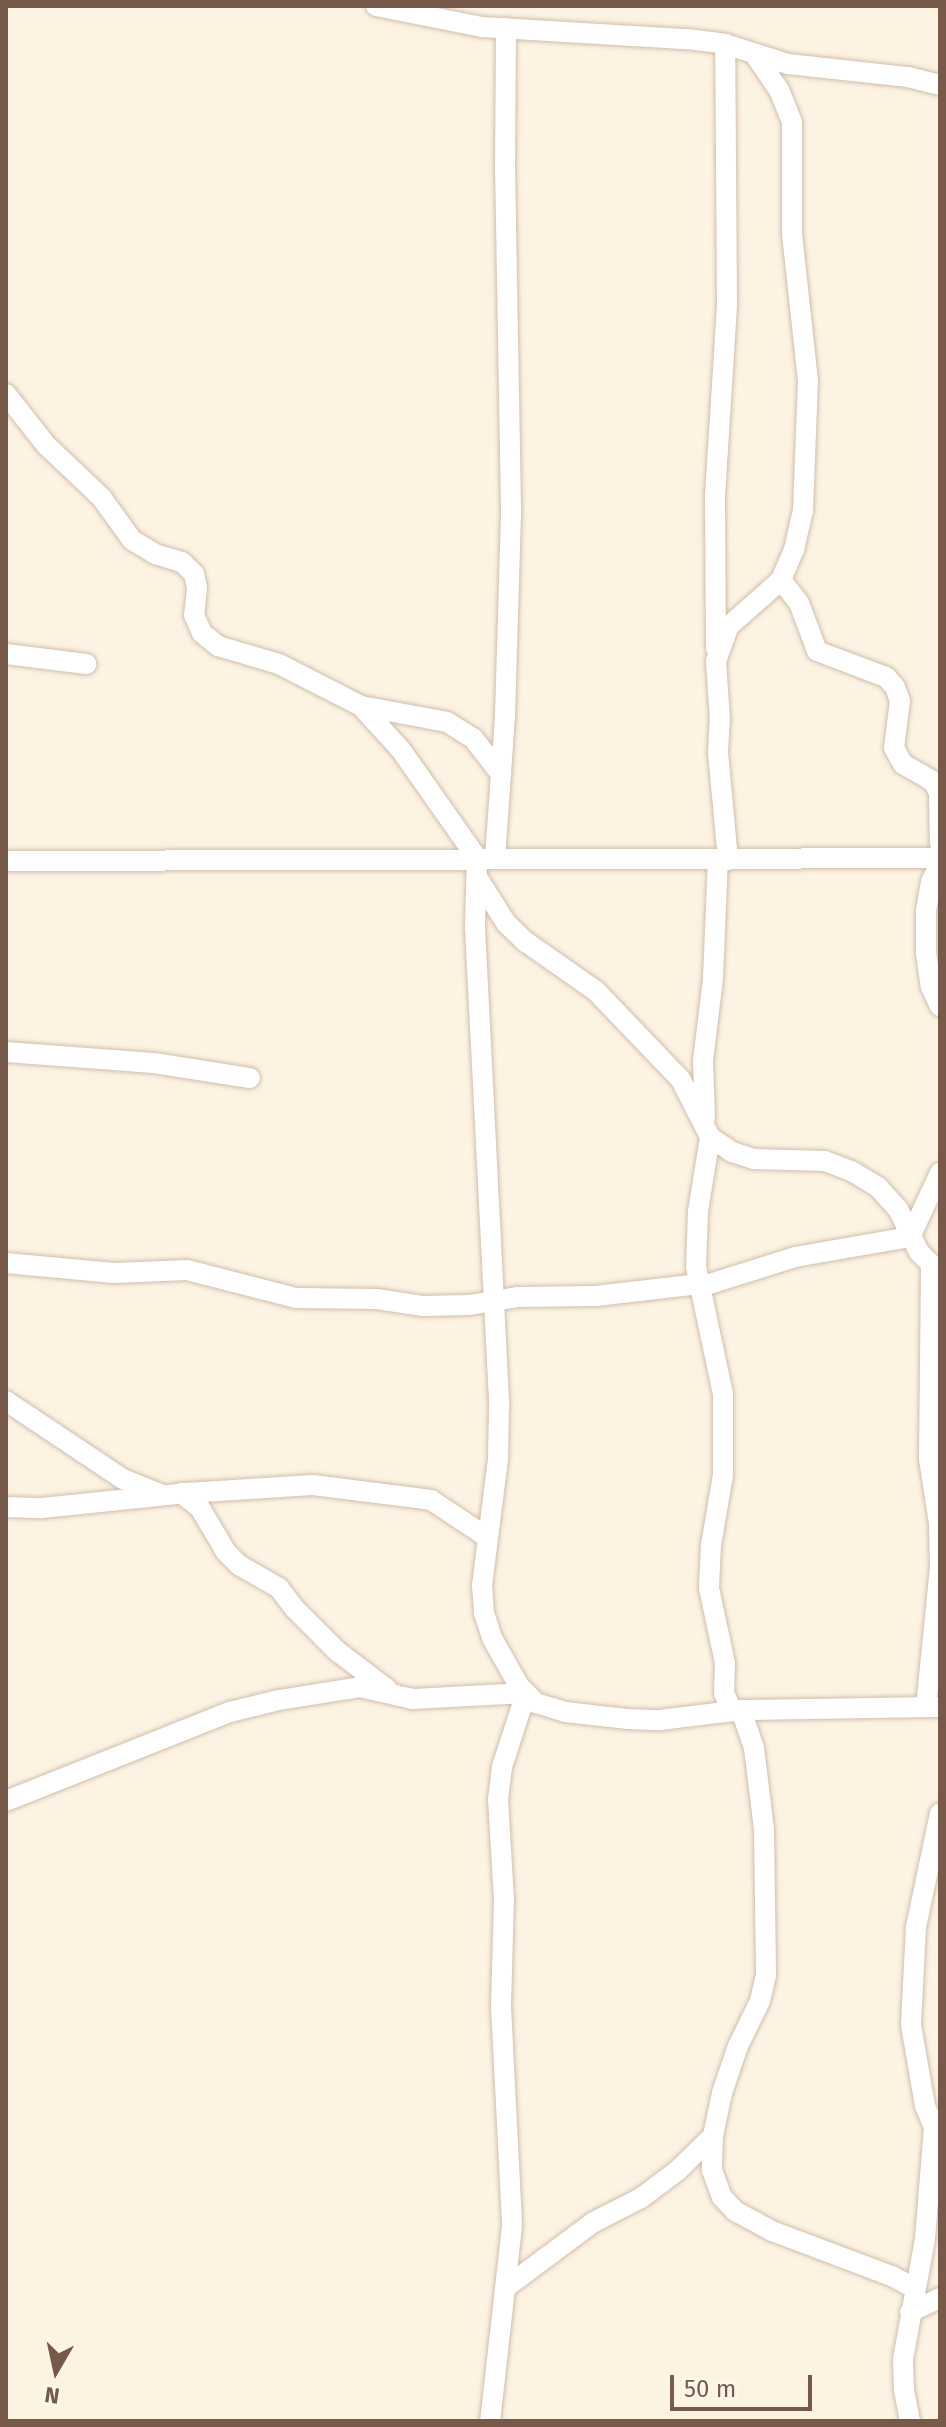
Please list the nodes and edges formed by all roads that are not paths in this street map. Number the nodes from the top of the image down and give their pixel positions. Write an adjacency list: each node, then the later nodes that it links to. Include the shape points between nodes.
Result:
1 (376, 6): 2 (street)
2 (506, 28): 3 (street); 12 (street, via 511,508)
3 (725, 44): 4 (street); 9 (street, via 727,304 716,482)
4 (755, 55): 5 (street); 7 (street, via 779,90 792,122 792,234 808,381 803,510)
5 (940, 85)
6 (6, 394): 11 (street, via 46,445 101,497 132,540 182,562 194,574 194,615 202,633 218,646 279,664)
7 (781, 580): 9 (street, via 729,626); 13 (street, via 799,603 817,651 886,677 895,687 900,701 894,748 903,764 934,782)
8 (6, 654): 10 (street)
9 (716, 661): 14 (street)
10 (86, 664)
11 (361, 706): 12 (street, via 447,722 473,738); 17 (street, via 401,750)
12 (501, 774): 17 (street)
13 (940, 843)
14 (723, 860): 16 (street); 17 (street); 21 (street, via 703,1061)
15 (6, 861): 17 (street)
16 (940, 861): 18 (street, via 926,911 926,953)
17 (483, 865): 21 (street, via 506,923 596,991 681,1080); 27 (street, via 475,927)
18 (940, 1006)
19 (6, 1052): 20 (street, via 154,1063)
20 (250, 1078)
21 (708, 1133): 23 (street, via 732,1152 753,1159 825,1161 853,1172 878,1187 898,1209); 26 (street, via 698,1211)
22 (940, 1173): 23 (street)
23 (910, 1237): 25 (street); 26 (street, via 795,1257)
24 (6, 1263): 27 (street, via 114,1273 187,1270 296,1298 377,1299 423,1306)
25 (936, 1270): 34 (street, via 929,1459 940,1566)
26 (699, 1286): 27 (street); 35 (street, via 723,1394 723,1475 709,1588 725,1663 724,1693)
27 (493, 1303): 31 (street, via 498,1446)
28 (6, 1401): 29 (street, via 123,1479)
29 (173, 1494): 30 (street); 31 (street, via 313,1485 368,1490 431,1500); 33 (street, via 200,1508 239,1565 279,1588 337,1651)
30 (6, 1507)
31 (487, 1537): 32 (street, via 484,1613 504,1660)
32 (526, 1693): 33 (street, via 468,1699); 35 (street, via 536,1703 565,1712 627,1719); 39 (street, via 502,1767 498,1799 512,2226)
33 (397, 1695): 36 (street, via 360,1687 230,1712)
34 (933, 1707): 35 (street)
35 (736, 1710): 38 (street, via 754,1748 764,1829 766,1975 726,2081)
36 (6, 1801)
37 (940, 1813): 40 (street, via 916,1927 912,2011 917,2070 934,2127 925,2239)
38 (713, 2136): 39 (street, via 641,2198 594,2222); 40 (street, via 712,2170 722,2197 735,2211)
39 (505, 2288): 43 (street)
40 (915, 2289): 42 (street)
41 (940, 2298): 42 (street)
42 (910, 2312): 44 (street, via 903,2359)
43 (490, 2421)
44 (910, 2421)

